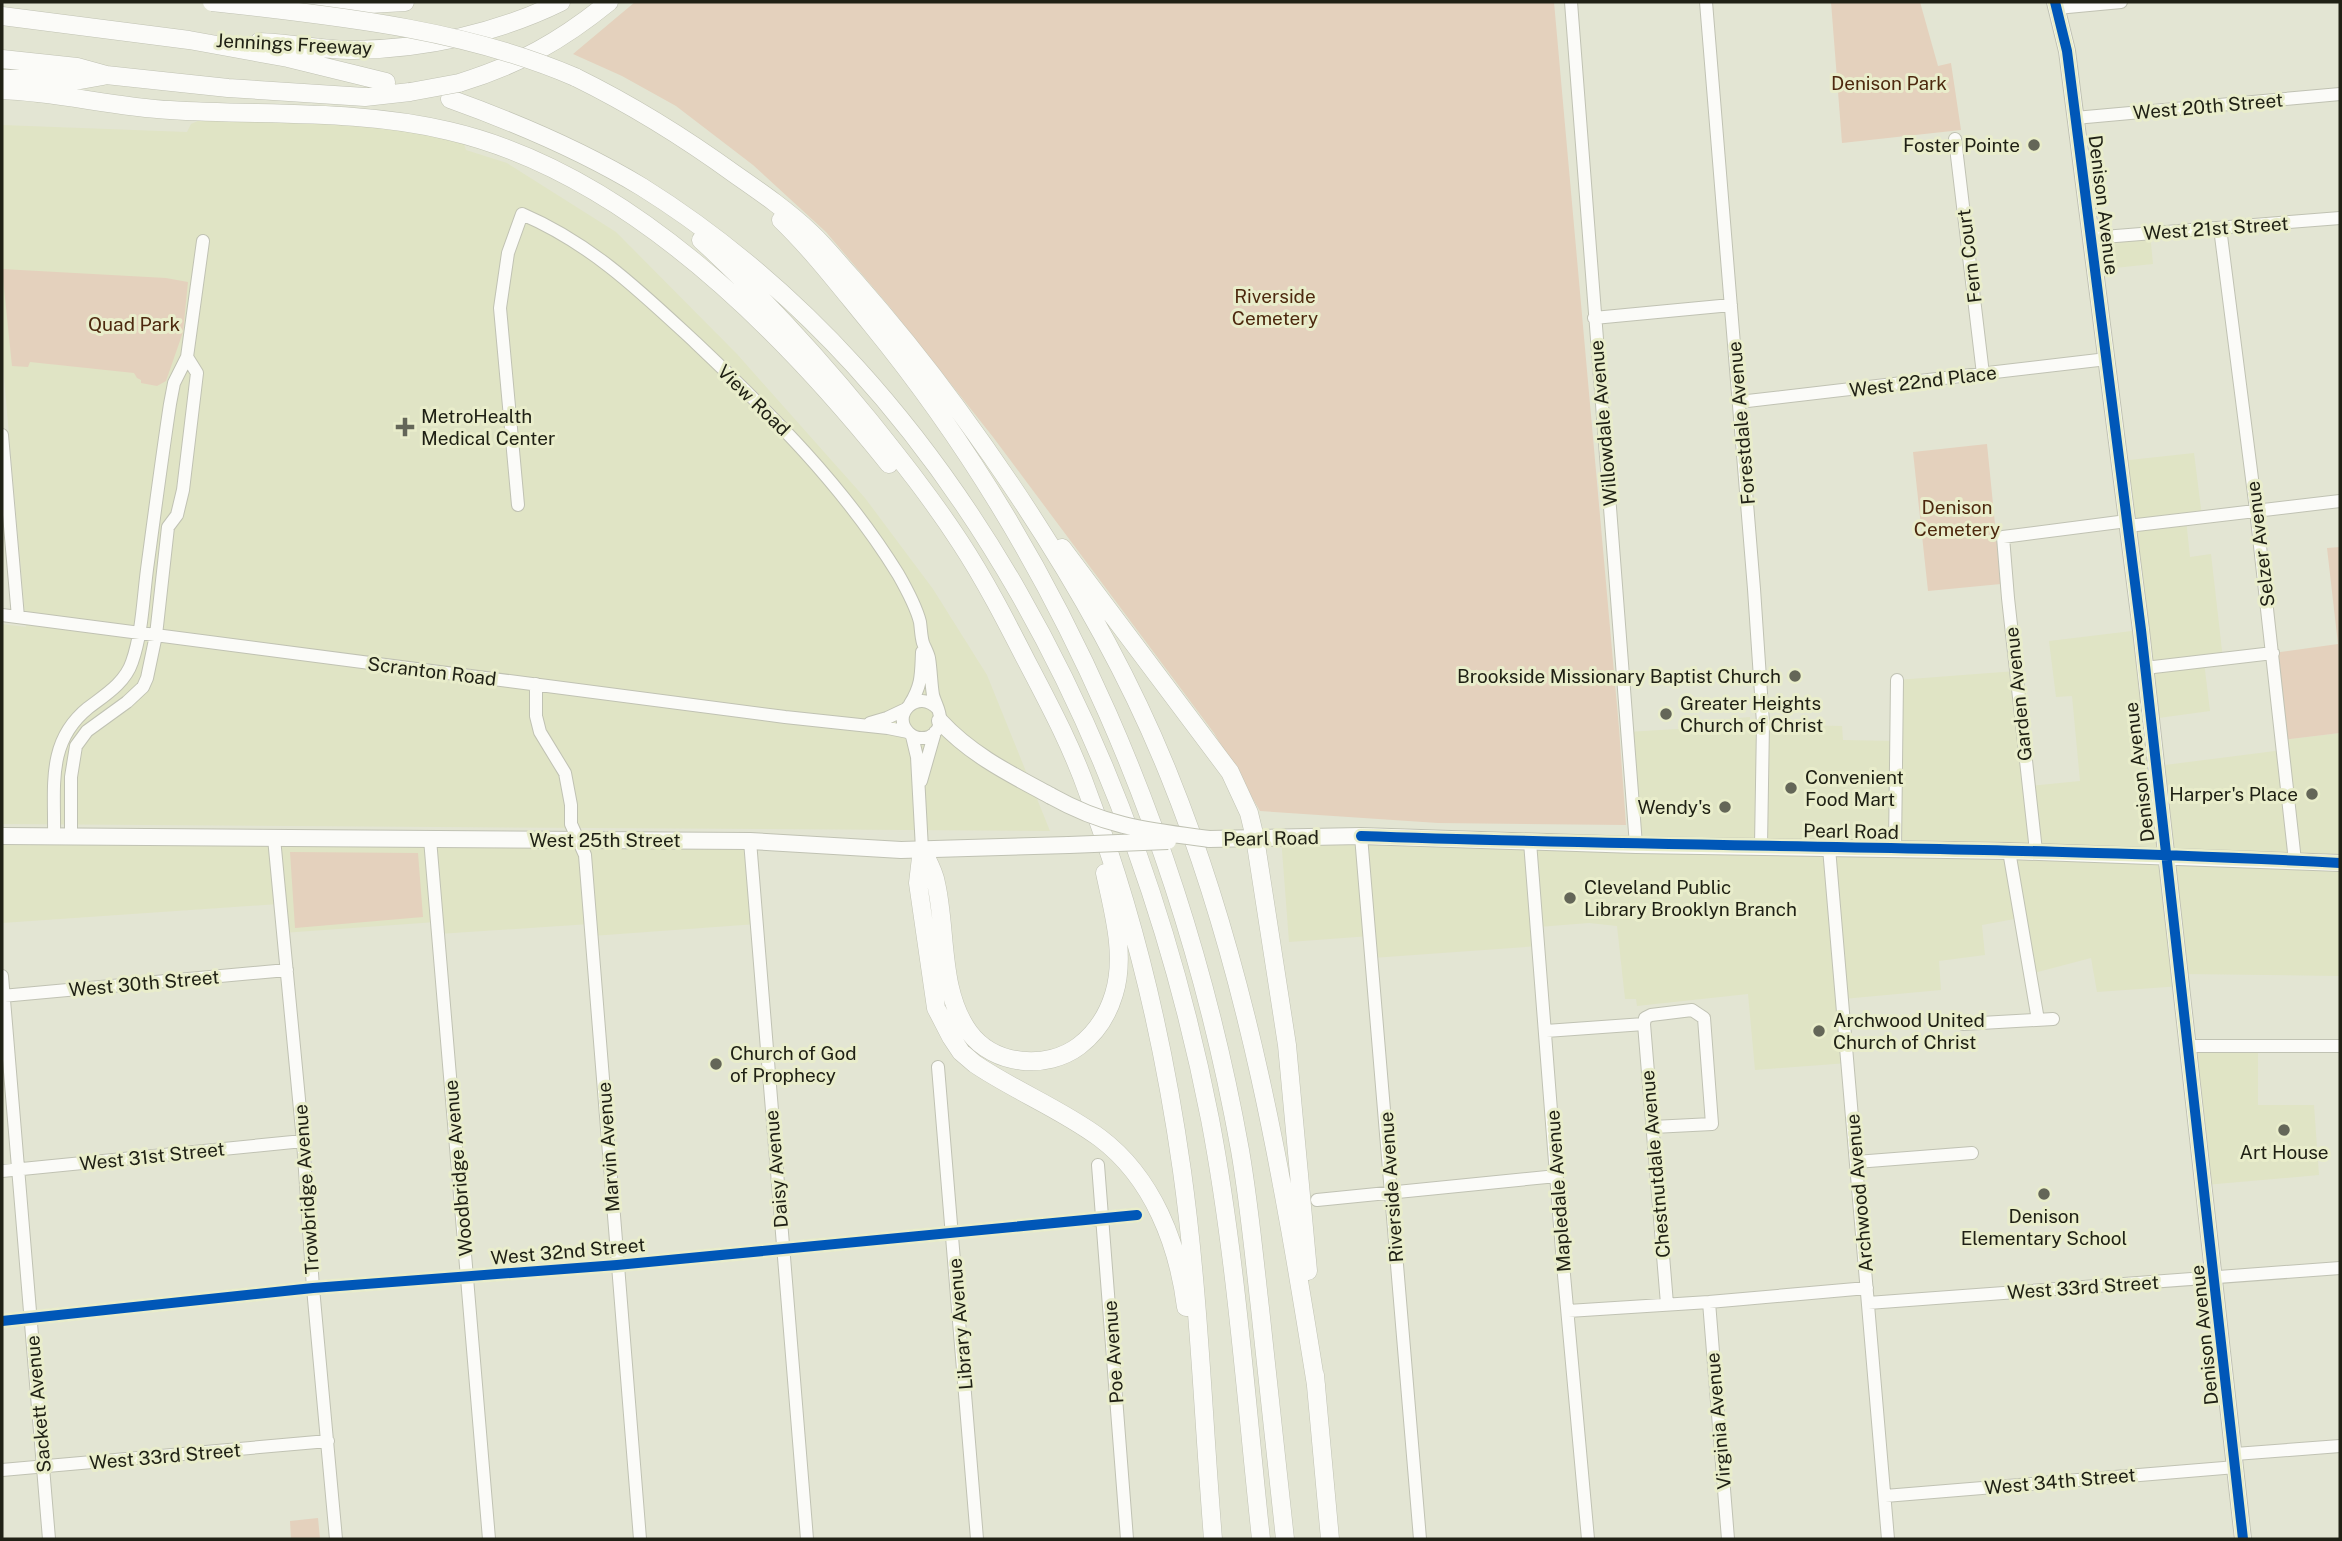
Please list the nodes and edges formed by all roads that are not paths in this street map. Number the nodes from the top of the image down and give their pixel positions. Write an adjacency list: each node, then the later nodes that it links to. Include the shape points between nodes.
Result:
1 (212, 2): 23 (highway, bridge, via 416,30 495,49 575,77 638,109)
2 (290, 2): 3 (highway)
3 (405, 2)
4 (561, 2): 12 (highway, Jennings Freeway, via 463,36 385,48 321,49)
5 (609, 2): 19 (highway, via 552,44)
6 (1571, 2): 30 (street, Willowdale Avenue)
7 (1706, 2): 29 (street, Forestdale Avenue)
8 (2122, 2): 9 (street)
9 (2056, 5): 21 (main road, Denison Avenue)
10 (2, 16): 12 (highway)
11 (2, 28): 14 (highway, via 305,68)
12 (188, 40): 14 (highway)
13 (2, 59): 15 (highway)
14 (323, 66): 17 (highway)
15 (106, 75): 16 (highway, via 75,81); 19 (highway, bridge, via 365,97)
16 (2, 79)
17 (386, 82)
18 (2, 90): 48 (highway, via 146,108 352,116 421,125 511,149 593,189 662,236 777,339 887,461)
19 (454, 91): 24 (highway, via 562,142)
20 (2340, 94): 21 (street, West 20th Street)
21 (2076, 118): 27 (main road, Denison Avenue)
22 (1955, 139): 33 (street, Fern Court)
23 (702, 150): 36 (highway, via 815,237 894,326); 137 (highway, via 788,227 908,370 1033,564 1119,740 1188,931 1229,1095 1249,1213)
24 (641, 187): 48 (highway, via 738,273 850,397 937,508); 136 (highway, via 761,275 830,340 888,405 1004,567 1077,704 1150,890 1197,1058 1226,1217)
25 (2340, 218): 26 (street, West 21st Street)
26 (2220, 228): 27 (street, West 21st Street); 39 (street, Selzer Avenue)
27 (2091, 238): 32 (main road, Denison Avenue)
28 (203, 241): 31 (street)
29 (1731, 305): 30 (street); 34 (street, Forestdale Avenue)
30 (1594, 318): 73 (street, Willowdale Avenue)
31 (187, 357): 41 (street, via 174,383); 42 (street, via 197,373 183,489 177,515)
32 (2107, 359): 33 (street, West 22nd Place); 40 (main road, Denison Avenue)
33 (1983, 373): 34 (street, West 22nd Place)
34 (1739, 402): 74 (street, Forestdale Avenue, via 1763,723)
35 (2, 435): 46 (street)
36 (1000, 468): 67 (highway, via 1225,764 1250,815); 120 (highway, via 1120,667 1185,816 1225,939 1258,1066)
37 (2340, 501): 39 (street)
38 (518, 505): 50 (street, View Road, via 500,308 508,253 522,214 614,268 787,430 899,575)
39 (2256, 510): 40 (street); 51 (street, Selzer Avenue)
40 (2127, 524): 52 (main road, Denison Avenue); 79 (street, Garden Avenue, via 2003,537)
41 (154, 526): 42 (street); 43 (street)
42 (168, 527): 44 (street)
43 (148, 563): 44 (street); 47 (street)
44 (164, 565): 49 (street)
45 (2, 615): 46 (street, Scranton Road)
46 (18, 617): 47 (street, Scranton Road)
47 (139, 633): 49 (street, Scranton Road); 60 (street, via 126,675 71,724)
48 (1012, 634): 56 (highway)
49 (156, 635): 54 (street, Scranton Road); 61 (street, via 143,687 87,731)
50 (923, 641): 55 (street, View Road, via 919,690); 57 (street, View Road)
51 (2273, 653): 52 (street); 81 (street, Selzer Avenue)
52 (2145, 668): 80 (main road, Denison Avenue)
53 (1897, 680): 77 (street)
54 (536, 684): 58 (street, Scranton Road); 69 (street, Marvin Avenue, via 540,732 565,773 571,824)
55 (908, 707): 57 (street, via 922,701 933,705); 58 (street, Scranton Road); 59 (street, via 903,721)
56 (1055, 717): 76 (highway, via 1092,822 1118,950 1115,992 1106,1015 1078,1047 1062,1055 1022,1061 996,1054 972,1035 954,1003 936,881); 124 (highway, via 1118,878 1170,1092 1189,1223)
57 (938, 721): 59 (street, via 924,738); 62 (street); 70 (main road, bridge, via 992,764 1098,820)
58 (862, 725): 59 (street, Scranton Road)
59 (910, 734): 62 (street)
60 (58, 753): 61 (street); 64 (street, via 55,775)
61 (73, 757): 64 (street)
62 (919, 788): 76 (street)
63 (2, 836): 64 (main road, West 25th Street)
64 (63, 836): 66 (main road, West 25th Street)
65 (1362, 836): 67 (main road, Pearl Road); 72 (main road, Pearl Road); 102 (street, Riverside Avenue)
66 (274, 838): 68 (main road, West 25th Street); 83 (street, Trowbridge Avenue)
67 (1255, 838): 70 (main road, Pearl Road); 120 (highway, via 1287,1045)
68 (430, 839): 69 (main road, West 25th Street); 110 (street, Woodbridge Avenue)
69 (578, 839): 71 (main road, West 25th Street); 108 (street, Marvin Avenue, via 585,855)
70 (1209, 839): 76 (main road, West 25th Street, bridge)
71 (750, 841): 76 (main road, West 25th Street); 107 (street, Daisy Avenue)
72 (1530, 842): 73 (main road, Pearl Road); 90 (street, Mapledale Avenue)
73 (1636, 845): 74 (main road, Pearl Road)
74 (1761, 846): 75 (main road, Pearl Road)
75 (1829, 848): 77 (main road, Pearl Road); 97 (street, Archwood Avenue)
76 (922, 849): 124 (highway, via 918,883 931,987 951,1037 975,1064 1102,1140 1133,1171 1161,1215 1184,1292)
77 (1895, 849): 78 (main road, Pearl Road)
78 (2009, 851): 79 (main road, Pearl Road); 86 (street)
79 (2036, 851): 80 (main road, Pearl Road)
80 (2167, 856): 81 (main road, Pearl Road); 91 (main road, Denison Avenue)
81 (2295, 861): 82 (main road, Pearl Road)
82 (2340, 863)
83 (286, 970): 85 (street, West 30th Street); 95 (street, Trowbridge Avenue)
84 (2, 976): 85 (street, Sackett Avenue)
85 (3, 996): 99 (street, Sackett Avenue)
86 (2038, 1020): 87 (street); 89 (street)
87 (2053, 1020)
88 (1644, 1024): 90 (street); 94 (street, Chestnutdale Avenue); 94 (street, via 1651,1015 1692,1010 1704,1018 1712,1124)
89 (1963, 1024)
90 (1546, 1031): 101 (street, Mapledale Avenue)
91 (2188, 1046): 92 (street); 111 (main road, Denison Avenue)
92 (2340, 1046)
93 (938, 1067): 106 (street, Library Avenue)
94 (1653, 1127): 116 (street, Chestnutdale Avenue)
95 (303, 1141): 99 (street, West 31st Street); 112 (street, Trowbridge Avenue)
96 (1972, 1153): 97 (street)
97 (1856, 1162): 113 (street, Archwood Avenue)
98 (1098, 1164): 105 (street, Poe Avenue)
99 (17, 1170): 100 (street, West 31st Street); 118 (street, Sackett Avenue)
100 (2, 1171)
101 (1558, 1176): 102 (street); 117 (street, Mapledale Avenue)
102 (1392, 1192): 103 (street); 139 (street, Riverside Avenue)
103 (1317, 1200)
104 (1138, 1215): 105 (street, West 32nd Street)
105 (1103, 1218): 106 (street, West 32nd Street); 134 (street, Poe Avenue)
106 (953, 1232): 107 (street, West 32nd Street); 133 (street, Library Avenue)
107 (783, 1250): 108 (street, West 32nd Street); 132 (street, Daisy Avenue)
108 (617, 1265): 110 (street, West 32nd Street); 131 (street, Marvin Avenue)
109 (2340, 1268): 111 (street, West 33rd Street)
110 (468, 1276): 112 (street, West 32nd Street); 130 (street, Woodbridge Avenue)
111 (2215, 1276): 115 (street, West 33rd Street); 123 (main road, Denison Avenue)
112 (313, 1288): 118 (street, West 32nd Street); 121 (street, Trowbridge Avenue)
113 (1867, 1288): 114 (street); 115 (street, Archwood Avenue)
114 (1709, 1302): 116 (street); 141 (street, Virginia Avenue)
115 (1868, 1303): 127 (street, Archwood Avenue)
116 (1667, 1304): 117 (street)
117 (1568, 1311): 140 (street, Mapledale Avenue)
118 (31, 1319): 119 (street, West 32nd Street); 125 (street, Sackett Avenue)
119 (2, 1321)
120 (1316, 1385): 138 (highway)
121 (328, 1441): 125 (street, West 33rd Street); 129 (street, Trowbridge Avenue)
122 (2340, 1446): 123 (street, West 34th Street)
123 (2235, 1461): 127 (street, West 34th Street); 143 (main road, Denison Avenue)
124 (1207, 1465): 135 (highway)
125 (43, 1466): 126 (street, West 33rd Street); 128 (street, Sackett Avenue)
126 (2, 1470)
127 (1885, 1496): 142 (street, Archwood Avenue)
128 (49, 1539)
129 (336, 1539)
130 (489, 1539)
131 (640, 1539)
132 (807, 1539)
133 (977, 1539)
134 (1127, 1539)
135 (1213, 1539)
136 (1261, 1539)
137 (1285, 1539)
138 (1330, 1539)
139 (1420, 1539)
140 (1588, 1539)
141 (1728, 1539)
142 (1888, 1539)
143 (2243, 1539)

